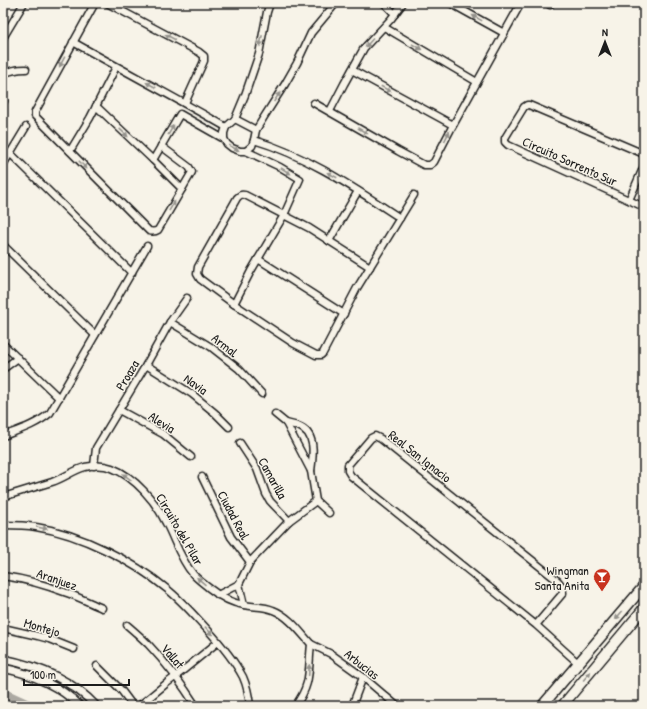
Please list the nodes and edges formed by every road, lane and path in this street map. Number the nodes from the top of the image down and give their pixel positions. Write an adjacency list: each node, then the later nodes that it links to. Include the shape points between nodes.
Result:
1 (24, 3): 13 (street)
2 (95, 3): 14 (street)
3 (107, 3): 20 (street, one-way to 3, via 204,56)
4 (270, 3): 24 (street, one-way to 24, via 259,54)
5 (336, 3): 28 (street, one-way to 5, via 297,63 311,33)
6 (384, 3): 10 (street)
7 (403, 3): 10 (street)
8 (450, 3): 12 (street, one-way to 8)
9 (522, 3): 12 (street)
10 (395, 14): 11 (street)
11 (384, 27): 17 (street, one-way to 17, via 364,48); 19 (street, one-way to 19)
12 (504, 34): 19 (street)
13 (3, 38)
14 (73, 42): 15 (street); 32 (street, one-way to 32, via 35,114 36,118)
15 (116, 67): 20 (street, one-way to 15); 22 (street)
16 (26, 68): 18 (street, via 18,68)
17 (352, 70): 23 (street); 25 (street, one-way to 25)
18 (3, 74)
19 (477, 82): 25 (street)
20 (185, 103): 27 (street)
21 (314, 103): 23 (street)
22 (96, 106): 32 (street); 36 (street, one-way to 36)
23 (330, 111): 25 (street, one-way to 25, via 424,165 434,162)
24 (235, 119): 27 (street); 28 (street)
25 (453, 125)
26 (26, 127): 34 (street)
27 (226, 127): 29 (street)
28 (256, 130): 30 (street)
29 (224, 139): 31 (street, one-way to 29, via 180,114); 33 (street, one-way to 33, via 232,148)
30 (254, 140): 33 (street); 40 (street, one-way to 30, via 300,158)
31 (161, 146): 36 (street); 39 (street, via 191,169 191,174)
32 (70, 151): 39 (street, one-way to 39, via 149,231 158,230)
33 (246, 151): 44 (street, one-way to 44, via 300,179)
34 (10, 153): 37 (street); 51 (street)
35 (644, 154): 42 (street, Circuito Sorrento Sur, via 529,105 524,107 505,138 508,145)
36 (153, 160): 39 (street)
37 (3, 165)
38 (644, 166): 42 (street)
39 (182, 189)
40 (358, 191): 45 (street); 46 (street)
41 (414, 195): 45 (street)
42 (629, 200): 43 (street, Circuito Sorrento Sur)
43 (644, 206)
44 (284, 215): 46 (street); 49 (street); 53 (street, via 245,195 239,195 198,267 197,274 200,279)
45 (400, 218): 50 (street)
46 (329, 241): 50 (street)
47 (3, 245): 56 (street)
48 (147, 246): 51 (street)
49 (258, 259): 53 (street); 54 (street)
50 (370, 268): 54 (street)
51 (132, 273): 56 (street)
52 (187, 298): 55 (street, Proaza)
53 (234, 304): 54 (street, via 293,343 319,356)
54 (344, 314)
55 (170, 322): 59 (street, Proaza); 61 (street, Armal, via 211,347 239,370)
56 (95, 335): 62 (street)
57 (3, 344): 58 (street)
58 (18, 358): 60 (street); 62 (street)
59 (146, 365): 63 (street, Proaza); 66 (street, Navia, via 192,394)
60 (3, 369)
61 (262, 394)
62 (58, 398): 67 (street, via 50,413 41,420)
63 (119, 410): 69 (street, Alevia, via 163,434); 70 (street, Proaza, via 96,448)
64 (275, 414): 65 (street)
65 (286, 423): 71 (street); 71 (street, via 302,428 312,441)
66 (229, 427)
67 (3, 436)
68 (240, 443): 76 (street, Camarilla, via 258,469 270,501)
69 (191, 457)
70 (94, 466): 73 (street, Circuito del Pilar); 82 (street, Circuito del Pilar, one-way to 70, via 187,566 160,511 144,491 111,467)
71 (311, 471): 74 (street)
72 (202, 477): 78 (street, Ciudad Real, via 231,537)
73 (3, 497)
74 (316, 501): 75 (street); 76 (street)
75 (329, 513)
76 (290, 521): 78 (street)
77 (3, 526): 89 (street, one-way to 89, via 18,525 52,530 93,544 124,560 169,590)
78 (250, 562): 80 (street)
79 (3, 576): 84 (street, Aranjuez, via 35,582)
80 (240, 584): 82 (street); 83 (street)
81 (644, 586): 93 (main road, one-way to 93)
82 (218, 595): 83 (street, Circuito del Pilar)
83 (244, 605): 90 (street, Circuito del Pilar, via 264,607 283,615)
84 (102, 608)
85 (644, 608): 108 (main road, one-way to 85)
86 (127, 625): 96 (street, Vallat, via 147,643)
87 (536, 625): 87 (street, Real San Ignacio, via 351,476 348,465 371,438 375,436 381,439 558,581 563,593); 93 (street, Real San Ignacio)
88 (3, 628): 91 (street, Montejo, via 44,637)
89 (218, 642): 96 (street); 103 (street, via 238,668 248,689)
90 (311, 644): 97 (street, Arbucias, via 331,654); 104 (street, one-way to 90, via 308,680)
91 (74, 649)
92 (3, 659): 99 (street, via 52,674 71,685)
93 (578, 663): 107 (main road)
94 (97, 666): 100 (street)
95 (3, 668): 98 (street, via 46,681)
96 (176, 677): 101 (street); 102 (street, Vallat)
97 (363, 677): 105 (street); 106 (street, Arbucias)
98 (80, 706)
99 (96, 706)
100 (133, 706)
101 (139, 706)
102 (196, 706)
103 (250, 706)
104 (295, 706)
105 (352, 706)
106 (397, 706)
107 (542, 706)
108 (562, 706)

